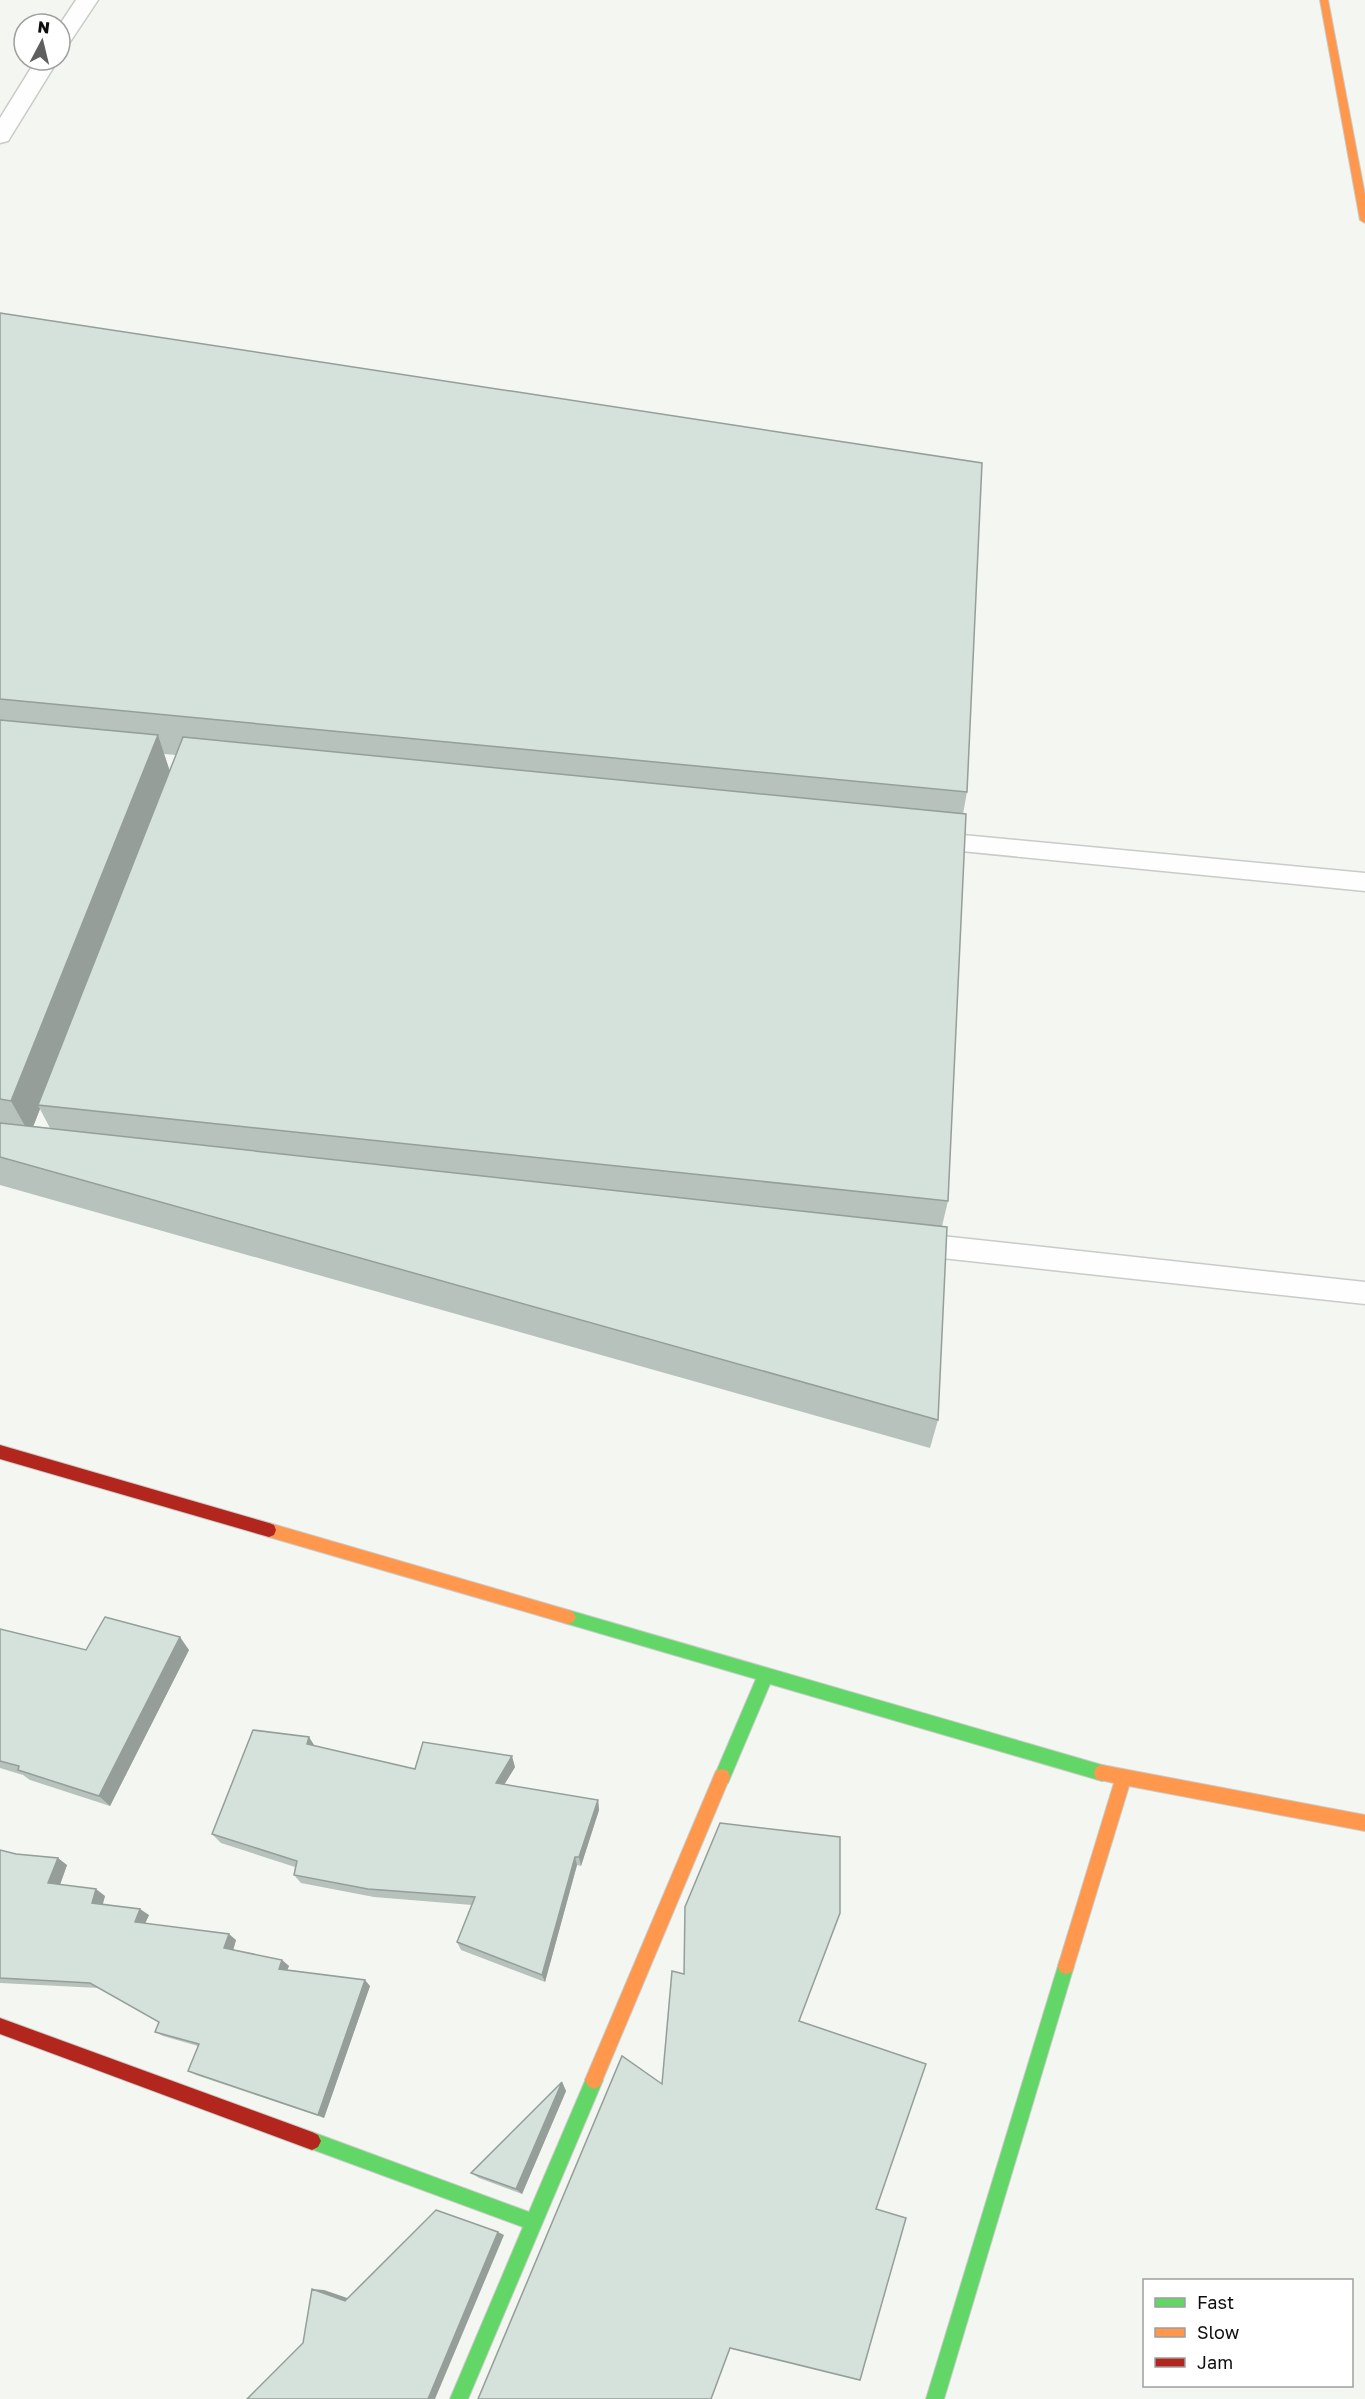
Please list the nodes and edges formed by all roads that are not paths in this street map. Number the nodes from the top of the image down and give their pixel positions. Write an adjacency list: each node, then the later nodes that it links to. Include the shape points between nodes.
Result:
1 (87, 0): 3 (street)
2 (1324, 0): 6 (street)
3 (72, 22)
4 (40, 72): 5 (street)
5 (0, 136)
6 (1365, 220)
7 (913, 838): 8 (lane)
8 (1365, 882)
9 (891, 1242): 10 (lane)
10 (1365, 1293)
11 (0, 1452): 12 (street)
12 (765, 1674): 13 (street); 16 (street)
13 (1123, 1779): 14 (street); 18 (street)
14 (1365, 1823)
15 (0, 2026): 16 (street)
16 (533, 2222): 17 (street)
17 (459, 2399)
18 (935, 2399)

